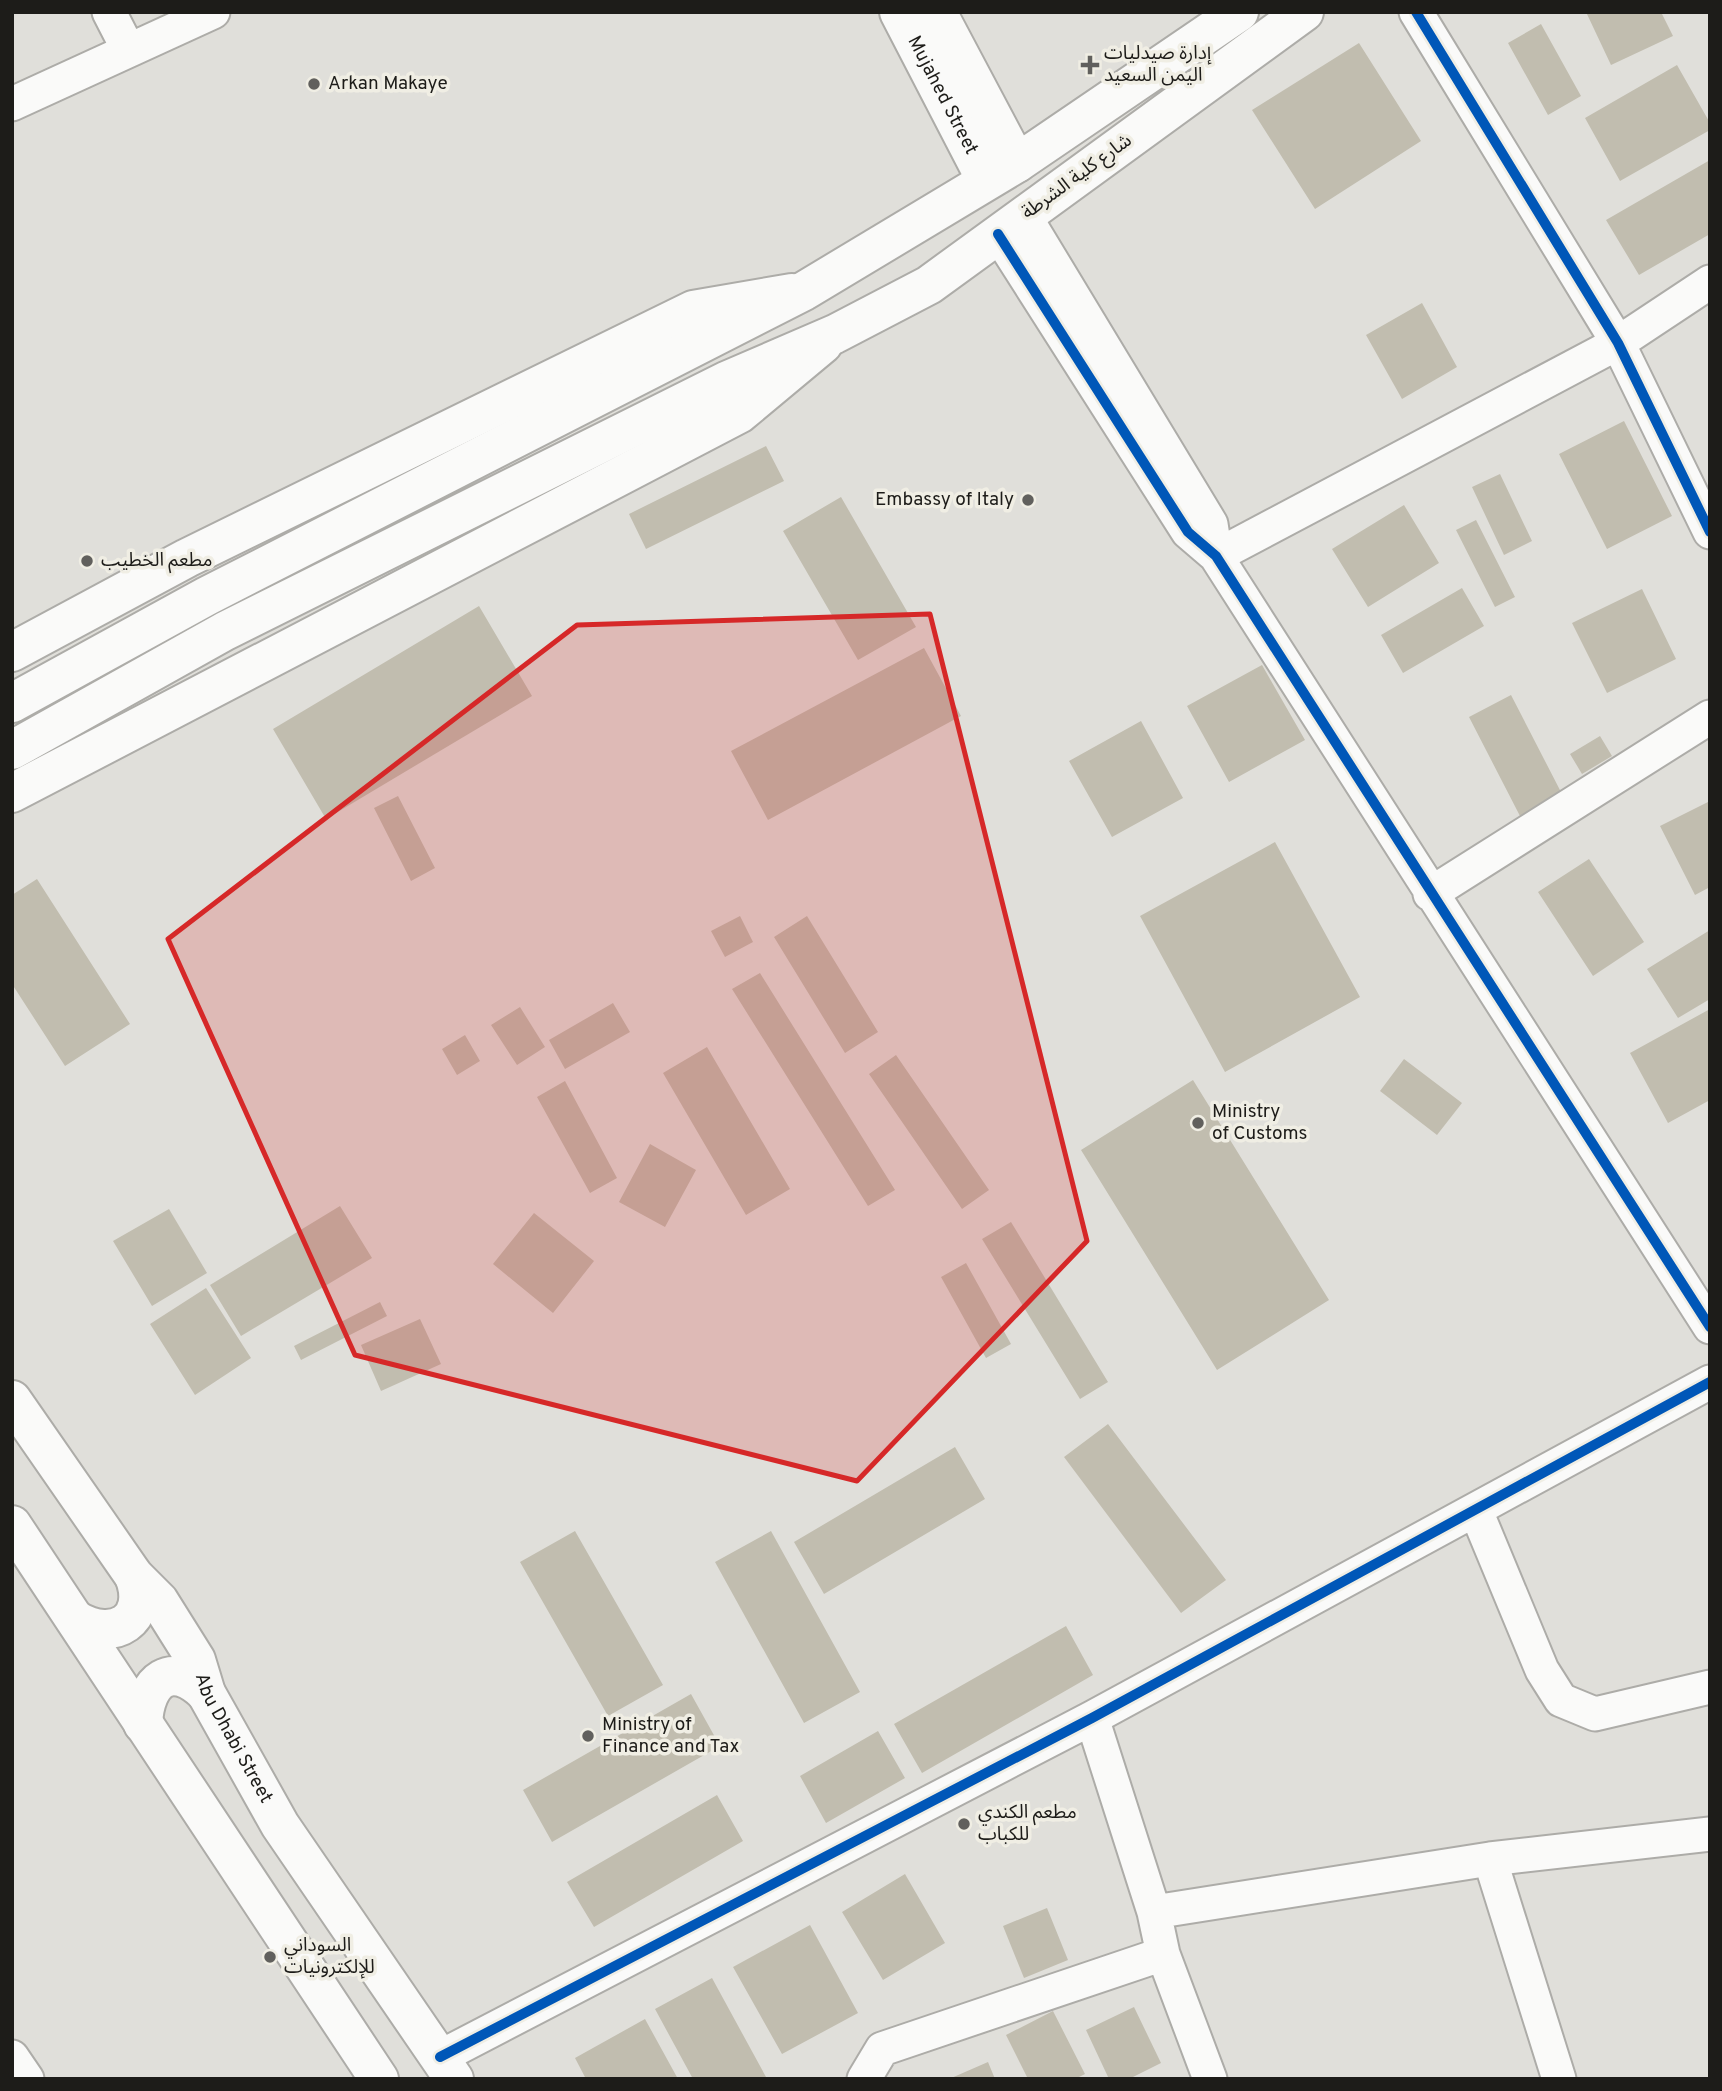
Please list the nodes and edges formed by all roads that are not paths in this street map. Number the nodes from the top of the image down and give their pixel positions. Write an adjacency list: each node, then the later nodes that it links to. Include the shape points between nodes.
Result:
1 (109, 12): 8 (street)
2 (213, 12): 8 (street)
3 (898, 12): 10 (main road, Mujahed Street)
4 (937, 12): 10 (main road, Mujahed Street)
5 (1238, 12): 10 (main road)
6 (1304, 12): 11 (main road, شارع كلية الشرطة)
7 (1416, 12): 15 (street)
8 (128, 49): 9 (street)
9 (12, 104)
10 (1002, 171): 13 (main road)
11 (1011, 224): 14 (main road, شارع كلية الشرطة, via 929,285); 17 (street, via 1188,533)
12 (1710, 282): 15 (street)
13 (804, 291): 18 (main road, via 693,310 187,558); 19 (main road, via 207,596)
14 (835, 334): 21 (main road, شارع كلية الشرطة, via 726,381 225,631); 22 (main road, via 738,414)
15 (1618, 343): 16 (street); 17 (street)
16 (1710, 532)
17 (1216, 556): 23 (street)
18 (12, 652)
19 (12, 702)
20 (1710, 718): 23 (street)
21 (12, 750)
22 (12, 793)
23 (1430, 894): 24 (street)
24 (1710, 1328)
25 (1710, 1382): 27 (street)
26 (12, 1401): 29 (main road, Abu Dhabi Street)
27 (1476, 1511): 31 (street, via 1542,1670 1561,1700 1595,1714); 33 (street)
28 (12, 1525): 30 (main road)
29 (134, 1576): 30 (main road, via 140,1591 138,1605 120,1627 104,1632); 32 (main road, Abu Dhabi Street, via 178,1629 196,1660)
30 (76, 1620): 34 (main road)
31 (1710, 1686)
32 (206, 1693): 34 (main road, via 179,1674 165,1679 151,1689 144,1703); 40 (main road, Abu Dhabi Street, via 280,1825)
33 (1092, 1718): 37 (street); 40 (street)
34 (144, 1724): 42 (main road)
35 (1710, 1834): 36 (street)
36 (1490, 1858): 37 (street); 45 (street)
37 (1154, 1912): 38 (street)
38 (1163, 1954): 43 (street, via 882,2049); 44 (street)
39 (12, 2057): 41 (street)
40 (447, 2068)
41 (27, 2079)
42 (379, 2079)
43 (864, 2079)
44 (1210, 2079)
45 (1559, 2079)

